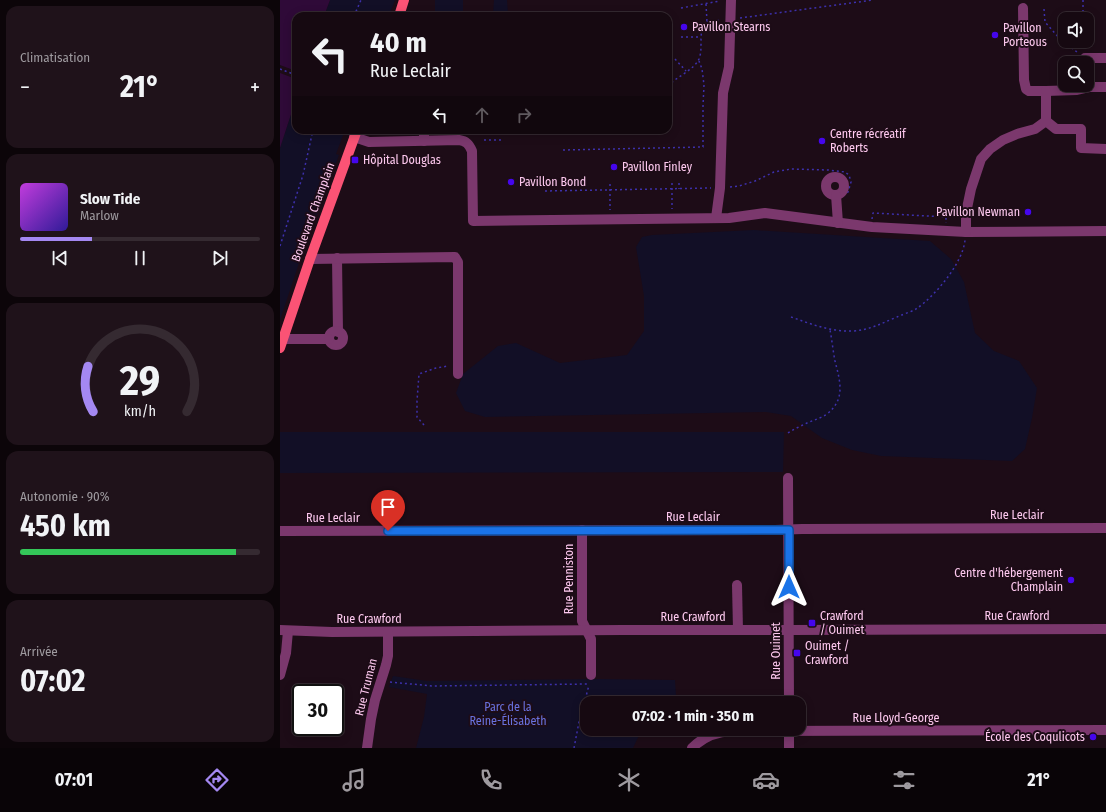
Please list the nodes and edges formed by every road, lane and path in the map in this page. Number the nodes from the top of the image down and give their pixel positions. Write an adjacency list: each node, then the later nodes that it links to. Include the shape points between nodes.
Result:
1 (361, 0): 11 (path)
2 (404, 0): 12 (main road)
3 (731, 0): 52 (street, via 729,67 722,104 720,188)
4 (873, 0): 14 (path)
5 (1083, 0): 13 (path)
6 (720, 1): 7 (path)
7 (706, 3): 8 (path); 17 (path)
8 (681, 8)
9 (1023, 8): 31 (street, via 1026,88 1029,91)
10 (1044, 9): 20 (path, via 1045,22)
11 (356, 12)
12 (400, 12)
13 (1083, 12)
14 (735, 18)
15 (727, 19): 17 (path)
16 (700, 23): 17 (path)
17 (707, 23): 19 (path, via 703,27)
18 (681, 37): 19 (path)
19 (702, 37): 24 (path)
20 (1080, 56)
21 (1106, 58): 23 (street)
22 (675, 59): 26 (path)
23 (1094, 59)
24 (699, 61): 26 (path); 41 (path, via 704,85 703,147)
25 (280, 69): 27 (path)
26 (686, 72): 28 (path)
27 (292, 73)
28 (672, 81)
29 (1094, 87): 30 (street)
30 (1106, 87)
31 (1046, 91): 32 (street); 33 (street)
32 (1058, 91)
33 (1046, 121): 40 (street, via 1056,129 1081,129 1081,148); 55 (street, via 1035,129 1003,140 981,159 966,213)
34 (312, 134): 56 (path, via 303,175)
35 (355, 134): 39 (street, via 369,142); 58 (main road, Boulevard Champlain)
36 (424, 134): 39 (street)
37 (484, 140): 38 (path)
38 (502, 140)
39 (424, 141): 52 (street, via 463,140 470,146 473,221)
40 (1106, 149)
41 (563, 150)
42 (679, 183): 45 (path)
43 (610, 184): 50 (path)
44 (672, 184): 47 (path)
45 (679, 188): 46 (path); 47 (path)
46 (715, 188)
47 (672, 189): 48 (path); 51 (path)
48 (545, 191)
49 (836, 195): 53 (street)
50 (610, 215)
51 (672, 215)
52 (716, 218): 53 (street, via 765,214)
53 (838, 223): 55 (street, via 879,228)
54 (1106, 231): 55 (street)
55 (966, 232): 60 (path, via 959,262 939,289 915,309 866,330)
56 (280, 246)
57 (337, 258): 58 (street); 61 (street, via 338,332 342,336 342,341 339,344 333,344 329,339); 62 (street, via 455,257 458,262)
58 (310, 259): 61 (main road, Boulevard Champlain)
59 (790, 317): 60 (path)
60 (830, 330): 64 (path, via 840,382 839,398 827,414)
61 (281, 344)
62 (458, 369): 63 (path, via 436,368 420,374 417,417)
63 (424, 425)
64 (788, 433)
65 (788, 478): 68 (street, Rue Ouimet)
66 (1106, 528): 68 (street, Rue Leclair)
67 (582, 530): 68 (street, Rue Leclair); 69 (street, Rue Leclair); 75 (street, Rue Penniston, via 582,621)
68 (789, 530): 73 (street, Rue Ouimet)
69 (280, 531)
70 (737, 585): 72 (street)
71 (1106, 629): 73 (street, Rue Crawford)
72 (738, 630): 73 (street, Rue Crawford); 75 (street, Rue Crawford)
73 (789, 630): 80 (street, Rue Ouimet)
74 (284, 631): 76 (street, Rue Crawford); 77 (street, via 286,653)
75 (587, 631): 76 (street, Rue Crawford); 78 (street, Rue Penniston, via 591,639)
76 (388, 632): 86 (street, Rue Truman, via 388,656 375,700)
77 (280, 675)
78 (591, 675)
79 (390, 682): 85 (path, via 432,686 590,684 578,722)
80 (789, 696)
81 (806, 730): 82 (street, Rue Lloyd-George)
82 (1106, 730)
83 (708, 736): 88 (street, Rue Lloyd-George)
84 (789, 736): 89 (street)
85 (574, 747): 87 (path)
86 (367, 748)
87 (577, 748)
88 (692, 748)
89 (789, 748)

